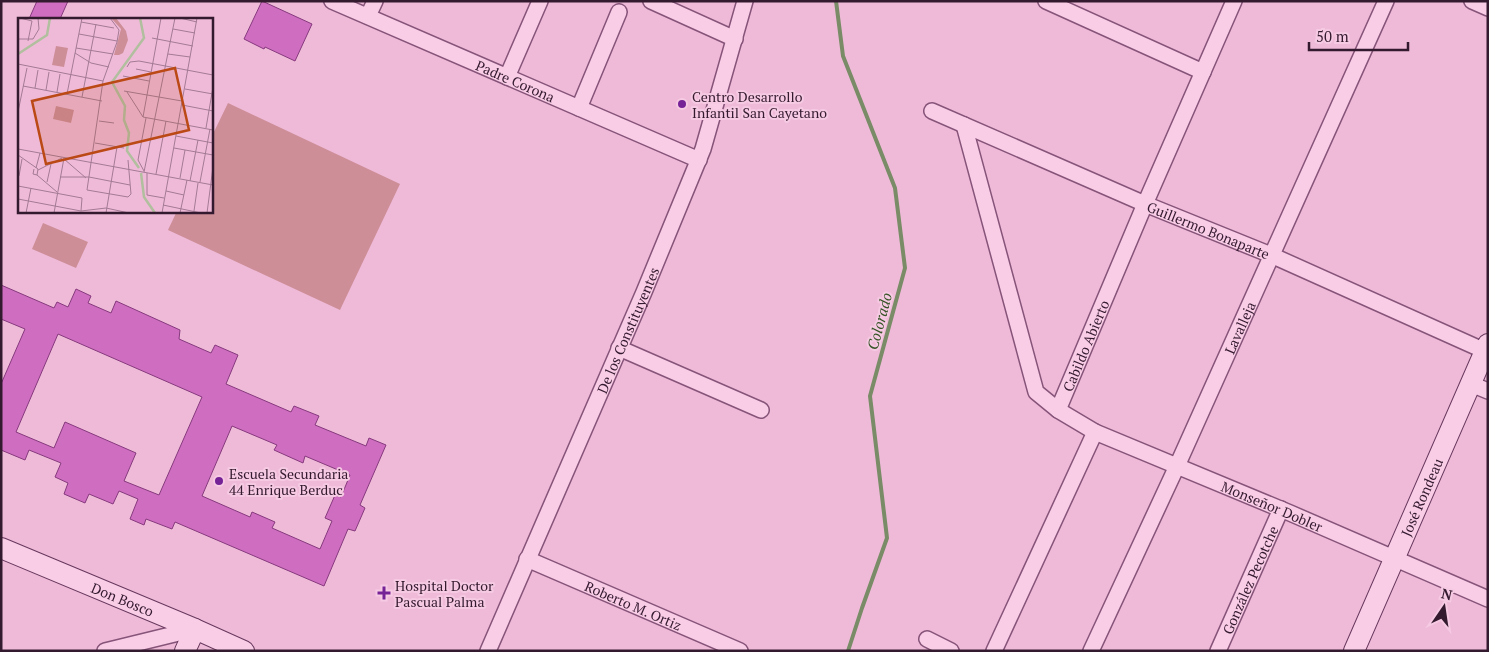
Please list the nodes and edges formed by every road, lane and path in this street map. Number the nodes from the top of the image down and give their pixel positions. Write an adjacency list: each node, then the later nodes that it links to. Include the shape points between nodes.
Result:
1 (332, 1): 12 (street, Padre Corona)
2 (375, 1): 12 (street)
3 (540, 1): 15 (street)
4 (651, 1): 13 (street)
5 (745, 1): 13 (street, De los Constituyentes)
6 (1046, 1): 14 (street)
7 (1234, 1): 14 (street, Cabildo Abierto)
8 (1386, 1): 21 (street, Lavalleja)
9 (1472, 1): 10 (street)
10 (1488, 8)
11 (619, 12): 16 (street)
12 (368, 16): 15 (street, Padre Corona)
13 (735, 39): 19 (street, De los Constituyentes)
14 (1203, 72): 20 (street, Cabildo Abierto)
15 (506, 77): 16 (street, Padre Corona)
16 (579, 108): 19 (street, Padre Corona)
17 (932, 111): 18 (street, Guillermo Bonaparte)
18 (964, 125): 20 (street, Guillermo Bonaparte); 26 (street, Cabildo Abierto, via 1036,392)
19 (699, 160): 23 (street, De los Constituyentes)
20 (1145, 204): 21 (street, Guillermo Bonaparte); 26 (street, Cabildo Abierto)
21 (1272, 255): 22 (street, Guillermo Bonaparte); 28 (street, Lavalleja)
22 (1486, 347): 24 (street, José Rondeau)
23 (619, 348): 25 (street); 31 (street, De los Constituyentes)
24 (1480, 388): 32 (street, José Rondeau)
25 (761, 410)
26 (1058, 410): 27 (street, Monseñor Dobler)
27 (1095, 432): 28 (street, Monseñor Dobler); 42 (street)
28 (1177, 466): 29 (street, Monseñor Dobler); 43 (street, Lavalleja)
29 (1281, 509): 32 (street, Monseñor Dobler); 44 (street, González Pecotche)
30 (1, 548): 34 (street, Don Bosco)
31 (527, 559): 37 (street, Roberto M. Ortiz); 40 (street, De los Constituyentes)
32 (1395, 559): 33 (street, Monseñor Dobler); 45 (street, José Rondeau)
33 (1488, 599)
34 (195, 629): 36 (street); 38 (street); 39 (street, Don Bosco)
35 (927, 639): 41 (street)
36 (186, 650)
37 (737, 650)
38 (104, 651)
39 (244, 651)
40 (488, 651)
41 (951, 651)
42 (994, 651)
43 (1091, 651)
44 (1218, 651)
45 (1354, 651)

